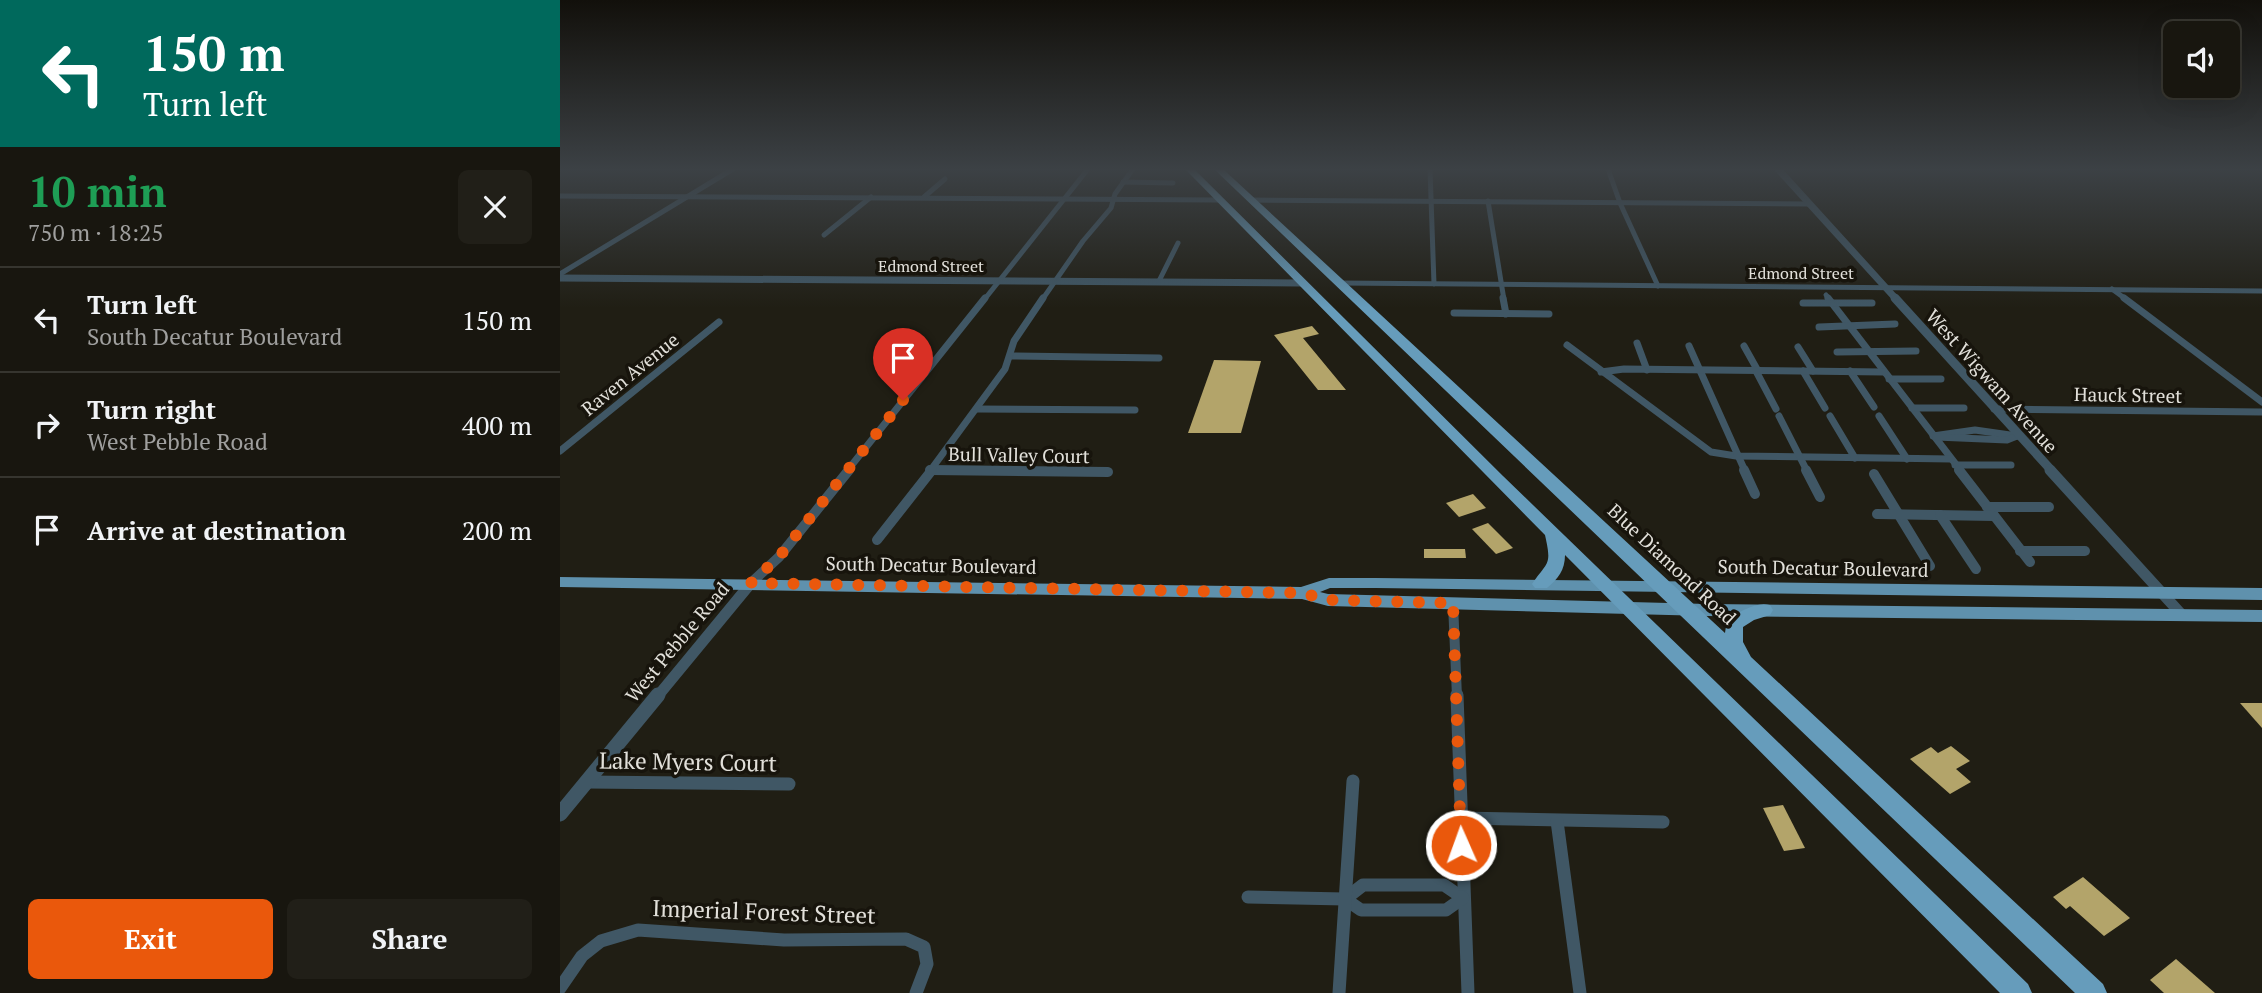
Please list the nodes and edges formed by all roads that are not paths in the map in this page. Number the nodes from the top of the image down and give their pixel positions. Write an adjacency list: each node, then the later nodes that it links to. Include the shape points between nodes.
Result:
1 (657, 215): 13 (street)
2 (849, 215): 11 (street)
3 (1050, 215): 14 (street, West Pebble Road)
4 (1106, 215): 15 (street)
5 (1233, 215): 17 (highway)
6 (1267, 215): 18 (highway, Blue Diamond Road)
7 (1432, 215): 19 (street)
8 (1490, 215): 20 (street)
9 (1626, 215): 21 (street)
10 (1820, 215): 22 (street, West Wigwam Avenue)
11 (824, 235)
12 (1178, 243): 16 (street)
13 (560, 276): 14 (street, Edmond Street)
14 (998, 280): 15 (street, Edmond Street); 94 (street, West Pebble Road, via 779,557)
15 (1055, 281): 16 (street, Edmond Street); 44 (street, via 1014,341)
16 (1159, 281): 17 (street, Edmond Street)
17 (1301, 283): 86 (highway)
18 (1339, 283): 19 (street, Edmond Street); 97 (highway, Blue Diamond Road)
19 (1434, 284): 20 (street, Edmond Street)
20 (1502, 284): 21 (street, Edmond Street); 30 (street)
21 (1658, 286): 22 (street, Edmond Street)
22 (1884, 287): 23 (street, Edmond Street); 61 (street, West Wigwam Avenue)
23 (2112, 289): 24 (street, Edmond Street); 55 (street)
24 (2262, 291)
25 (1826, 295): 27 (street)
26 (1802, 303): 27 (street)
27 (1832, 303): 28 (street); 34 (street)
28 (1872, 303)
29 (1454, 313): 30 (street)
30 (1506, 314): 31 (street)
31 (1549, 314)
32 (719, 322): 68 (street, Raven Avenue)
33 (1895, 324): 34 (street)
34 (1848, 325): 35 (street); 41 (street)
35 (1819, 327)
36 (1637, 343): 46 (street)
37 (1567, 345): 51 (street)
38 (1689, 346): 47 (street)
39 (1745, 346): 48 (street)
40 (1798, 347): 50 (street)
41 (1868, 351): 42 (street); 43 (street); 53 (street)
42 (1916, 351)
43 (1837, 352)
44 (1010, 356): 45 (street); 60 (street)
45 (1159, 358)
46 (1647, 370): 47 (street); 51 (street)
47 (1700, 371): 48 (street); 69 (street)
48 (1757, 371): 49 (street); 70 (street)
49 (1803, 371): 50 (street); 57 (street)
50 (1813, 371): 52 (street)
51 (1601, 372): 69 (street, via 1703,448)
52 (1850, 372): 53 (street); 56 (street)
53 (1886, 375): 54 (street); 58 (street)
54 (1941, 379)
55 (2262, 402)
56 (1874, 407)
57 (1825, 408)
58 (1912, 408): 59 (street); 66 (street)
59 (1964, 408)
60 (977, 409): 62 (street); 75 (street)
61 (1994, 409): 63 (street, Hauck Street); 67 (street, West Wigwam Avenue)
62 (1135, 410)
63 (2262, 412)
64 (1829, 416): 71 (street)
65 (1879, 416): 72 (street)
66 (1933, 436): 67 (street, via 1954,440); 73 (street)
67 (2017, 436): 99 (street, West Wigwam Avenue)
68 (560, 451)
69 (1737, 456): 70 (street); 78 (street)
70 (1800, 457): 71 (street); 79 (street)
71 (1855, 458): 72 (street)
72 (1907, 459): 73 (street)
73 (1953, 462): 74 (street); 80 (street)
74 (2011, 464)
75 (930, 470): 76 (street, Bull Valley Court); 87 (street)
76 (1108, 472)
77 (1874, 474): 83 (street)
78 (1755, 494)
79 (1820, 496)
80 (1987, 507): 81 (street); 85 (street)
81 (2049, 507)
82 (1877, 514): 83 (street)
83 (1899, 514): 84 (street); 91 (street)
84 (1940, 515): 85 (street); 92 (street)
85 (1994, 516): 88 (street)
86 (1552, 533): 95 (highway, via 1557,565); 96 (highway)
87 (877, 540)
88 (2021, 551): 89 (street); 90 (street)
89 (2085, 551)
90 (2030, 562)
91 (1930, 566)
92 (1976, 569)
93 (560, 582): 94 (main road, South Decatur Boulevard)
94 (751, 583): 98 (main road, South Decatur Boulevard); 109 (street, West Pebble Road)
95 (1541, 584): 96 (main road, South Decatur Boulevard); 98 (main road, South Decatur Boulevard, via 1329,583)
96 (1605, 585): 97 (main road, South Decatur Boulevard); 102 (highway)
97 (1661, 586): 99 (main road, South Decatur Boulevard); 103 (highway, Blue Diamond Road)
98 (1302, 593): 101 (main road, South Decatur Boulevard, via 1328,600)
99 (2161, 593): 100 (main road, South Decatur Boulevard); 105 (street, West Wigwam Avenue)
100 (2262, 594)
101 (1453, 603): 102 (main road, South Decatur Boulevard); 112 (street)
102 (1628, 607): 103 (main road, South Decatur Boulevard); 123 (highway)
103 (1685, 609): 104 (main road, South Decatur Boulevard); 107 (highway, Blue Diamond Road)
104 (1764, 610): 105 (main road, South Decatur Boulevard); 107 (highway, via 1734,624 1734,642)
105 (2182, 615): 106 (main road, South Decatur Boulevard)
106 (2262, 616)
107 (1745, 666): 124 (highway, Blue Diamond Road)
108 (1353, 780): 117 (street)
109 (587, 782): 110 (street, Lake Myers Court); 111 (street, West Pebble Road)
110 (789, 784)
111 (560, 814)
112 (1460, 818): 113 (street); 116 (street)
113 (1557, 821): 114 (street); 122 (street)
114 (1663, 822)
115 (1248, 897): 117 (street)
116 (1463, 898): 117 (street, via 1446,910 1361,910); 117 (street, via 1444,885 1363,885); 121 (street)
117 (1345, 899): 120 (street)
118 (560, 988): 119 (street, Imperial Forest Street, via 582,956 601,941 638,930 784,940 905,939 924,947 927,964)
119 (916, 993)
120 (1339, 993)
121 (1468, 993)
122 (1580, 993)
123 (2019, 993)
124 (2094, 993)

